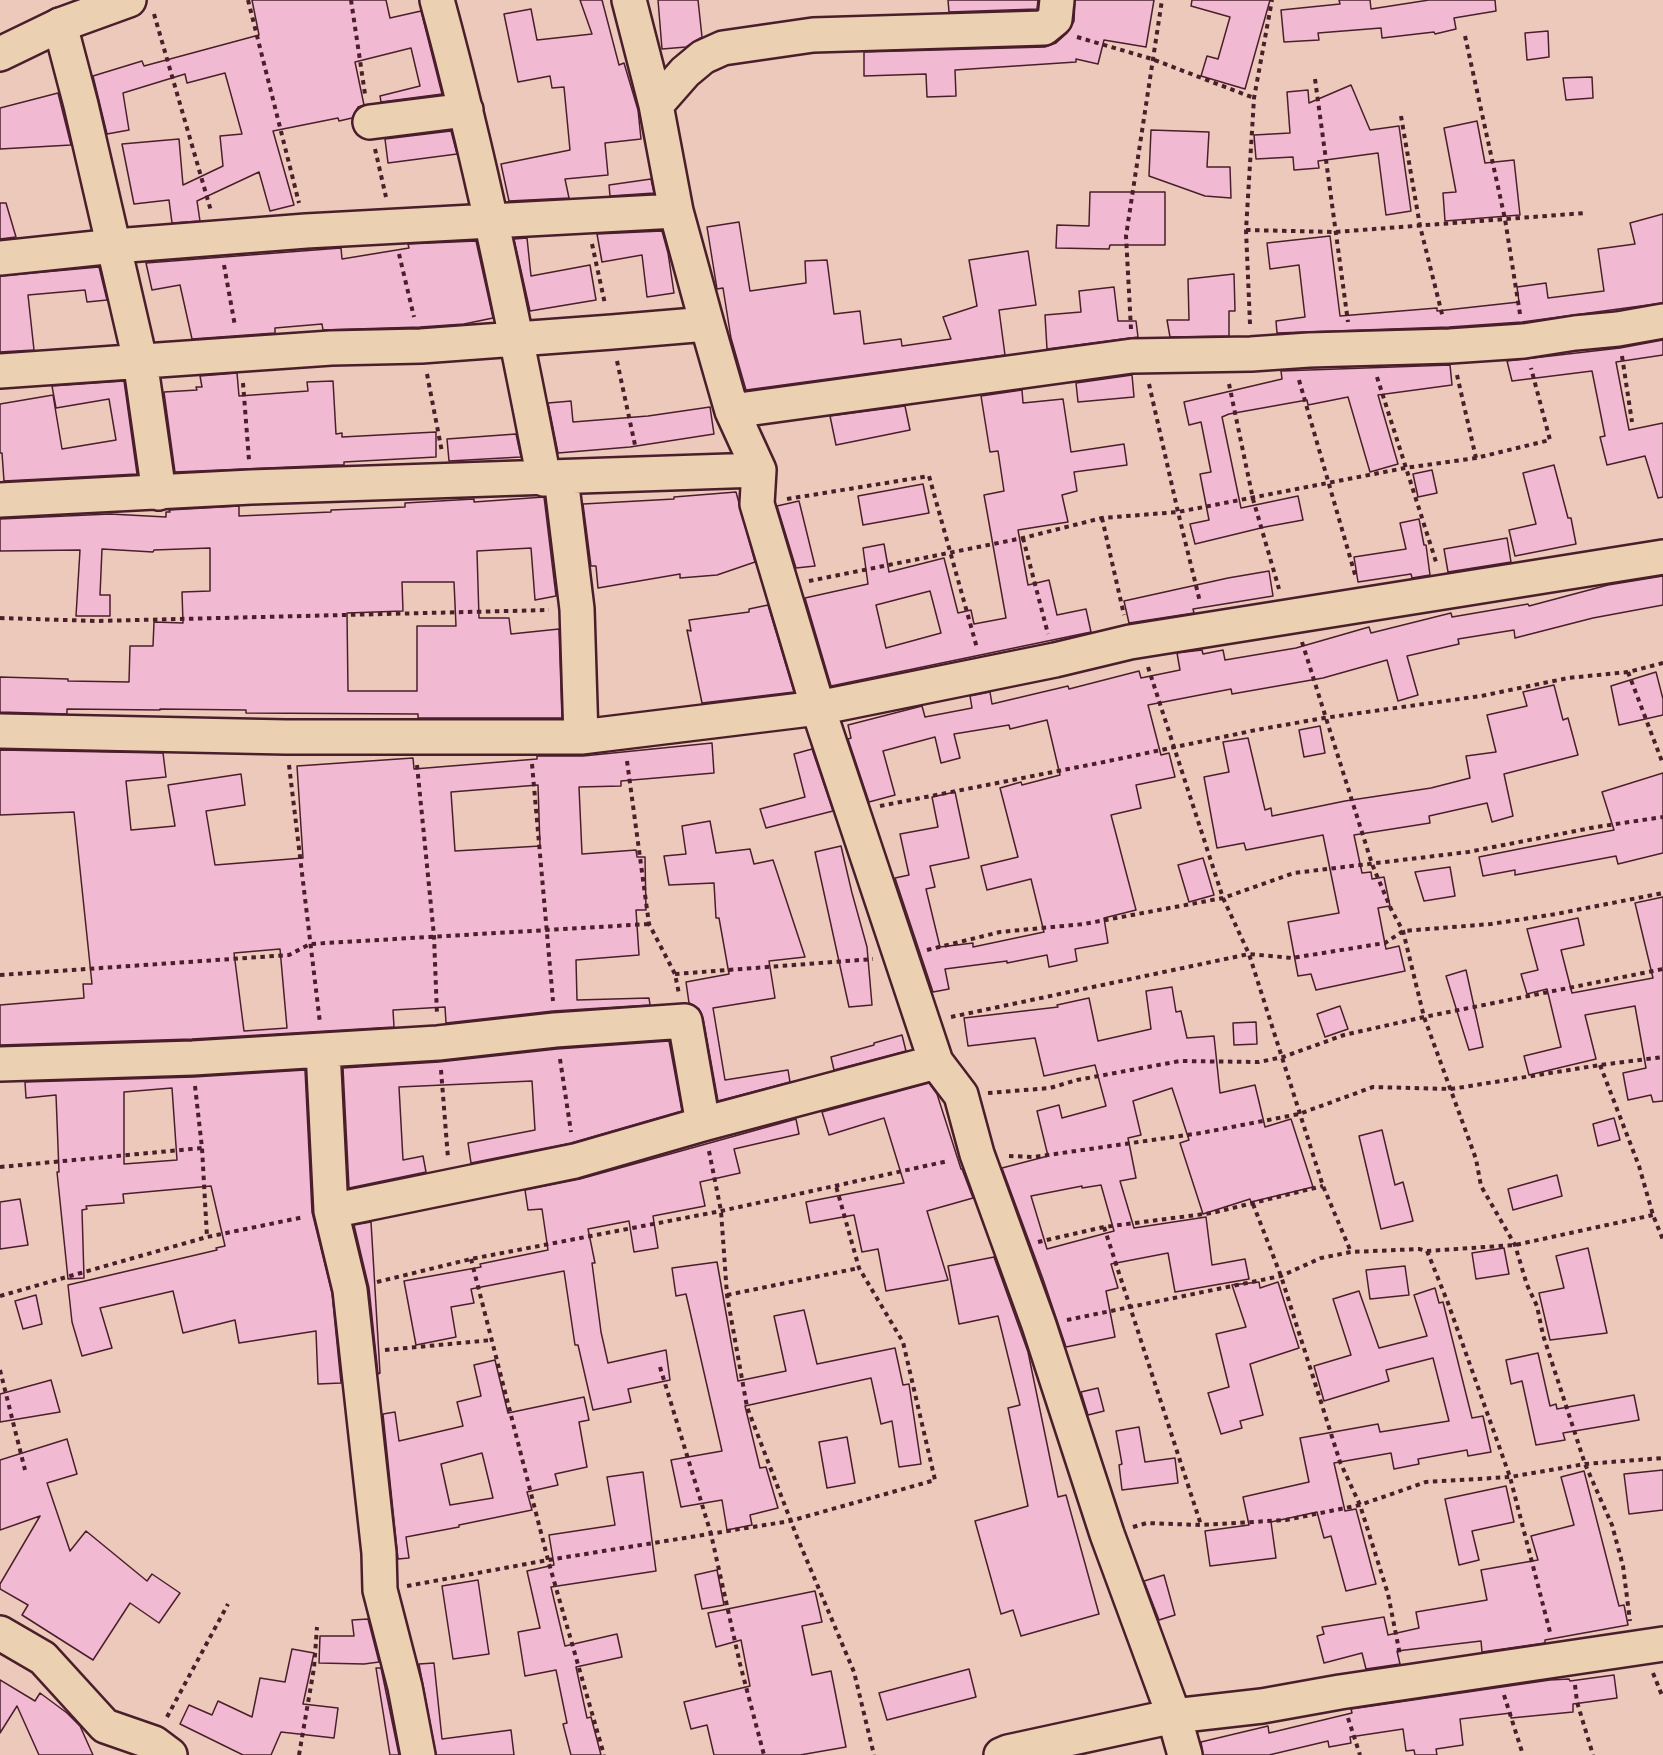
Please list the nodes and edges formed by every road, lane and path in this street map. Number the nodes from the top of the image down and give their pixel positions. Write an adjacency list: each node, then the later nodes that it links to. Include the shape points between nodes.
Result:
1 (129, 0): 8 (main road)
2 (248, 0): 24 (path)
3 (437, 0): 15 (main road)
4 (629, 0): 14 (main road)
5 (1162, 0): 11 (path)
6 (1272, 0): 13 (path)
7 (1051, 14): 11 (path); 14 (main road, via 813,35 723,48 703,57 685,72)
8 (60, 26): 10 (main road); 26 (main road)
9 (1466, 36): 20 (path)
10 (0, 54)
11 (1152, 59): 13 (path); 37 (path, via 1126,236)
12 (1315, 79): 25 (path)
13 (1254, 98): 23 (path)
14 (656, 105): 18 (main road)
15 (466, 110): 17 (main road); 21 (main road)
16 (1401, 116): 22 (path)
17 (370, 122)
18 (676, 211): 21 (main road); 29 (main road)
19 (1585, 213): 20 (path)
20 (1504, 219): 22 (path); 32 (path)
21 (490, 221): 24 (main road); 31 (main road)
22 (1420, 226): 25 (path); 33 (path)
23 (1246, 230): 25 (path); 36 (path)
24 (306, 231): 26 (main road)
25 (1335, 232): 34 (path)
26 (115, 246): 27 (main road); 38 (main road)
27 (0, 258)
28 (1663, 321): 30 (main road)
29 (707, 324): 31 (main road); 40 (main road)
30 (1618, 329): 32 (main road); 41 (path)
31 (517, 339): 38 (main road); 45 (main road)
32 (1524, 341): 33 (main road); 42 (path, via 1550,440)
33 (1450, 346): 34 (main road); 42 (path)
34 (1360, 348): 35 (main road); 43 (path)
35 (1291, 351): 36 (main road); 46 (path)
36 (1237, 354): 37 (main road); 48 (path)
37 (1138, 357): 40 (main road); 51 (path)
38 (140, 360): 39 (main road); 47 (main road)
39 (0, 371)
40 (732, 411): 44 (main road)
41 (1632, 422)
42 (1476, 458): 43 (path)
43 (1405, 468): 46 (path); 57 (path)
44 (759, 470): 45 (main road); 50 (main road)
45 (553, 478): 47 (main road); 59 (main road)
46 (1328, 484): 48 (path); 58 (path)
47 (159, 493): 49 (main road)
48 (1252, 499): 51 (path); 60 (path)
49 (0, 500)
50 (757, 504): 54 (path, via 929,476); 56 (main road)
51 (1178, 512): 52 (path); 62 (path)
52 (1102, 518): 53 (path); 63 (path)
53 (1023, 538): 54 (path); 64 (path)
54 (950, 551): 56 (path); 67 (path)
55 (1663, 557): 57 (main road)
56 (782, 587): 68 (main road)
57 (1445, 591): 58 (main road)
58 (1364, 605): 60 (main road)
59 (577, 609): 61 (path, via 97,621); 74 (main road)
60 (1291, 616): 62 (main road); 69 (path)
61 (0, 618)
62 (1208, 630): 63 (main road)
63 (1135, 641): 64 (main road); 76 (path)
64 (1055, 660): 67 (main road)
65 (1663, 663): 66 (path)
66 (1628, 672): 69 (path, via 1568,678 1481,696); 77 (path)
67 (984, 674): 68 (main road)
68 (819, 708): 71 (main road); 78 (main road)
69 (1324, 718): 76 (path); 80 (path)
70 (0, 731): 73 (main road)
71 (622, 733): 74 (main road); 83 (path)
72 (529, 736): 74 (main road); 75 (main road); 84 (path)
73 (286, 737): 75 (main road); 87 (path)
74 (580, 737)
75 (414, 738): 86 (path)
76 (1173, 748): 78 (path); 82 (path)
77 (1663, 764)
78 (853, 811): 89 (main road)
79 (1663, 817): 80 (path, via 1468,852)
80 (1372, 864): 82 (path, via 1294,873); 85 (path)
81 (1663, 893): 85 (path, via 1491,924)
82 (1223, 898): 88 (path); 89 (path, via 1084,924 1000,932)
83 (649, 924): 84 (path); 91 (path)
84 (548, 929): 86 (path); 96 (path)
85 (1403, 931): 88 (path, via 1385,943 1292,958); 93 (path)
86 (434, 936): 87 (path); 97 (path)
87 (310, 944): 92 (path, via 289,955); 98 (path)
88 (1249, 954): 95 (path); 99 (path)
89 (900, 956): 91 (path); 95 (main road)
90 (1663, 969): 93 (path)
91 (675, 974): 94 (path)
92 (0, 975)
93 (1424, 1017): 99 (path, via 1344,1035); 105 (path)
94 (685, 1022): 96 (main road); 108 (main road)
95 (924, 1023): 102 (main road)
96 (555, 1030): 97 (main road); 111 (path)
97 (438, 1043): 98 (main road); 113 (path)
98 (323, 1050): 101 (main road); 117 (main road)
99 (1283, 1057): 106 (path, via 1259,1062 1180,1061 1050,1088); 107 (path)
100 (1663, 1057): 104 (path)
101 (193, 1058): 103 (main road); 109 (path)
102 (936, 1062): 106 (main road); 108 (main road)
103 (0, 1064)
104 (1600, 1065): 105 (path); 119 (path, via 1639,1166)
105 (1451, 1089): 107 (path, via 1373,1087); 123 (path, via 1476,1159 1481,1186)
106 (961, 1095): 110 (main road)
107 (1299, 1114): 110 (path, via 1201,1133 1034,1157); 115 (path)
108 (703, 1124): 111 (main road); 118 (path)
109 (202, 1148): 112 (path); 121 (path)
110 (977, 1154): 114 (path); 124 (main road)
111 (575, 1161): 113 (main road)
112 (0, 1167)
113 (451, 1186): 117 (main road)
114 (836, 1186): 118 (path); 128 (path)
115 (1323, 1186): 116 (path); 126 (path)
116 (1253, 1204): 120 (path); 129 (path)
117 (331, 1211): 121 (path); 130 (main road)
118 (721, 1211): 127 (path); 131 (path)
119 (1653, 1215): 122 (path); 123 (path)
120 (1104, 1227): 124 (path); 133 (path)
121 (207, 1238): 132 (path)
122 (1663, 1240)
123 (1515, 1245): 125 (path); 140 (path)
124 (1011, 1248): 134 (main road)
125 (1427, 1251): 126 (path); 142 (path)
126 (1351, 1252): 129 (path, via 1321,1258)
127 (471, 1259): 130 (path); 135 (path)
128 (859, 1268): 131 (path); 144 (path, via 903,1342 935,1480)
129 (1281, 1276): 133 (path); 143 (path, via 1340,1462)
130 (350, 1290): 136 (main road)
131 (727, 1295): 144 (path, via 747,1407)
132 (0, 1296)
133 (1129, 1307): 134 (path); 145 (path)
134 (1039, 1325): 147 (main road)
135 (492, 1340): 136 (path); 148 (path)
136 (357, 1353): 149 (main road)
137 (660, 1366): 146 (path)
138 (0, 1370): 141 (path)
139 (1663, 1458): 140 (path)
140 (1585, 1464): 142 (path); 153 (path, via 1612,1525)
141 (25, 1470)
142 (1510, 1477): 143 (path, via 1426,1482); 154 (path)
143 (1360, 1506): 145 (path, via 1286,1520); 156 (path, via 1388,1594)
144 (790, 1521): 146 (path); 165 (path, via 854,1672)
145 (1200, 1525): 147 (path, via 1147,1523)
146 (711, 1534): 148 (path); 164 (path)
147 (1107, 1534): 158 (main road)
148 (548, 1560): 149 (path); 163 (path)
149 (380, 1590): 162 (main road)
150 (228, 1604): 160 (path)
151 (317, 1627): 161 (path)
152 (0, 1633): 159 (main road, via 43,1658)
153 (1649, 1646): 154 (main road)
154 (1564, 1658): 155 (main road); 170 (path)
155 (1498, 1668): 156 (main road); 169 (path)
156 (1406, 1682): 157 (main road)
157 (1340, 1692): 158 (main road); 168 (path)
158 (1174, 1716): 166 (main road); 167 (main road)
159 (110, 1741): 160 (main road)
160 (162, 1749)
161 (299, 1755)
162 (418, 1755)
163 (604, 1755)
164 (764, 1755)
165 (874, 1755)
166 (1001, 1755)
167 (1185, 1755)
168 (1360, 1755)
169 (1523, 1755)
170 (1593, 1755)

